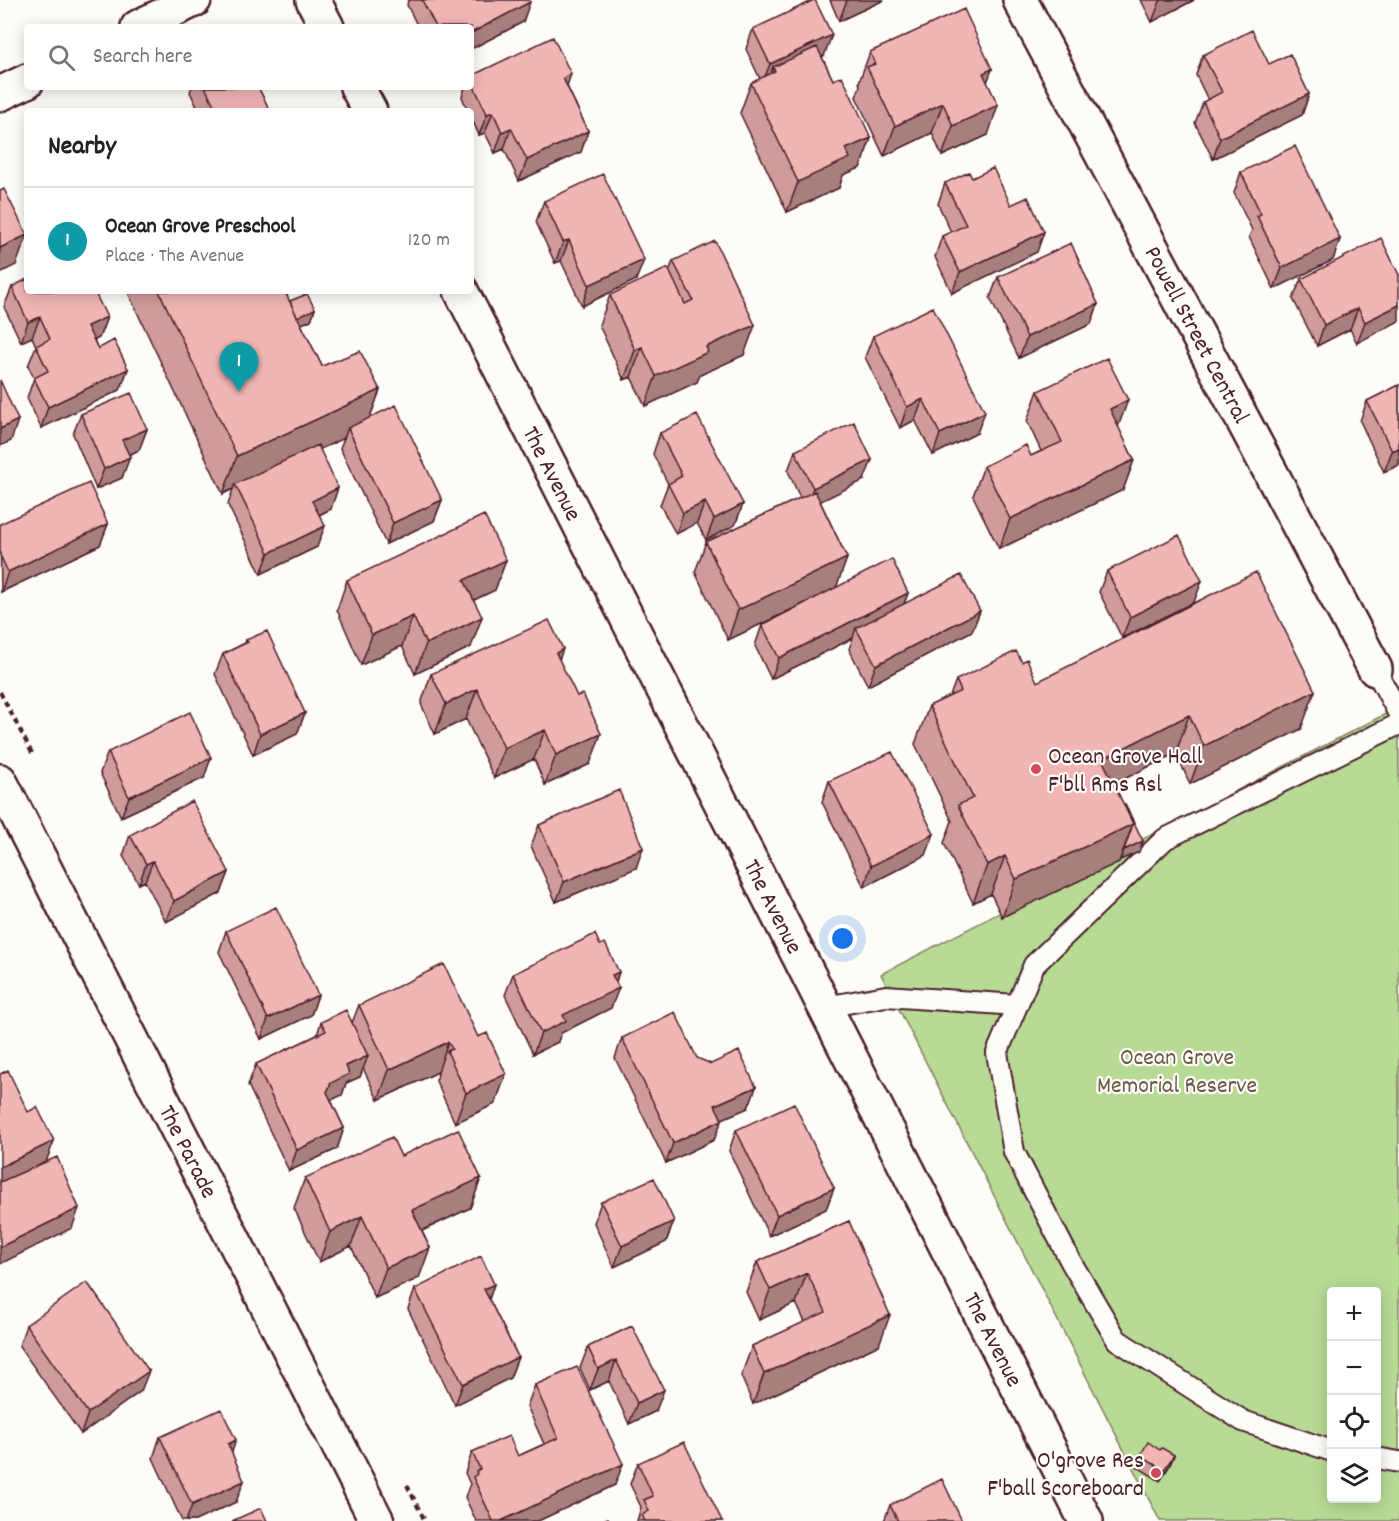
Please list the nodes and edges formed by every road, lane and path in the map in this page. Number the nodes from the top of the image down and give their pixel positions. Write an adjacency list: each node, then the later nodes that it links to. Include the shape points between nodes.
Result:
1 (194, 0): 4 (street)
2 (313, 0): 5 (street)
3 (1020, 0): 11 (street, Powell Street Central)
4 (144, 24)
5 (325, 24)
6 (24, 82): 8 (street)
7 (358, 90): 9 (street)
8 (0, 94)
9 (368, 108)
10 (463, 294): 16 (street, The Avenue)
11 (1376, 669): 12 (lane)
12 (1399, 714)
13 (1399, 724): 15 (lane, via 1165,839 1034,965)
14 (0, 781): 20 (street, The Parade)
15 (1017, 1005): 16 (lane, via 886,996); 17 (lane, via 997,1053 1014,1152 1117,1340 1243,1420)
16 (825, 1007): 21 (street, The Avenue)
17 (1327, 1449)
18 (1381, 1459): 19 (lane)
19 (1399, 1462)
20 (377, 1521)
21 (1086, 1521)

